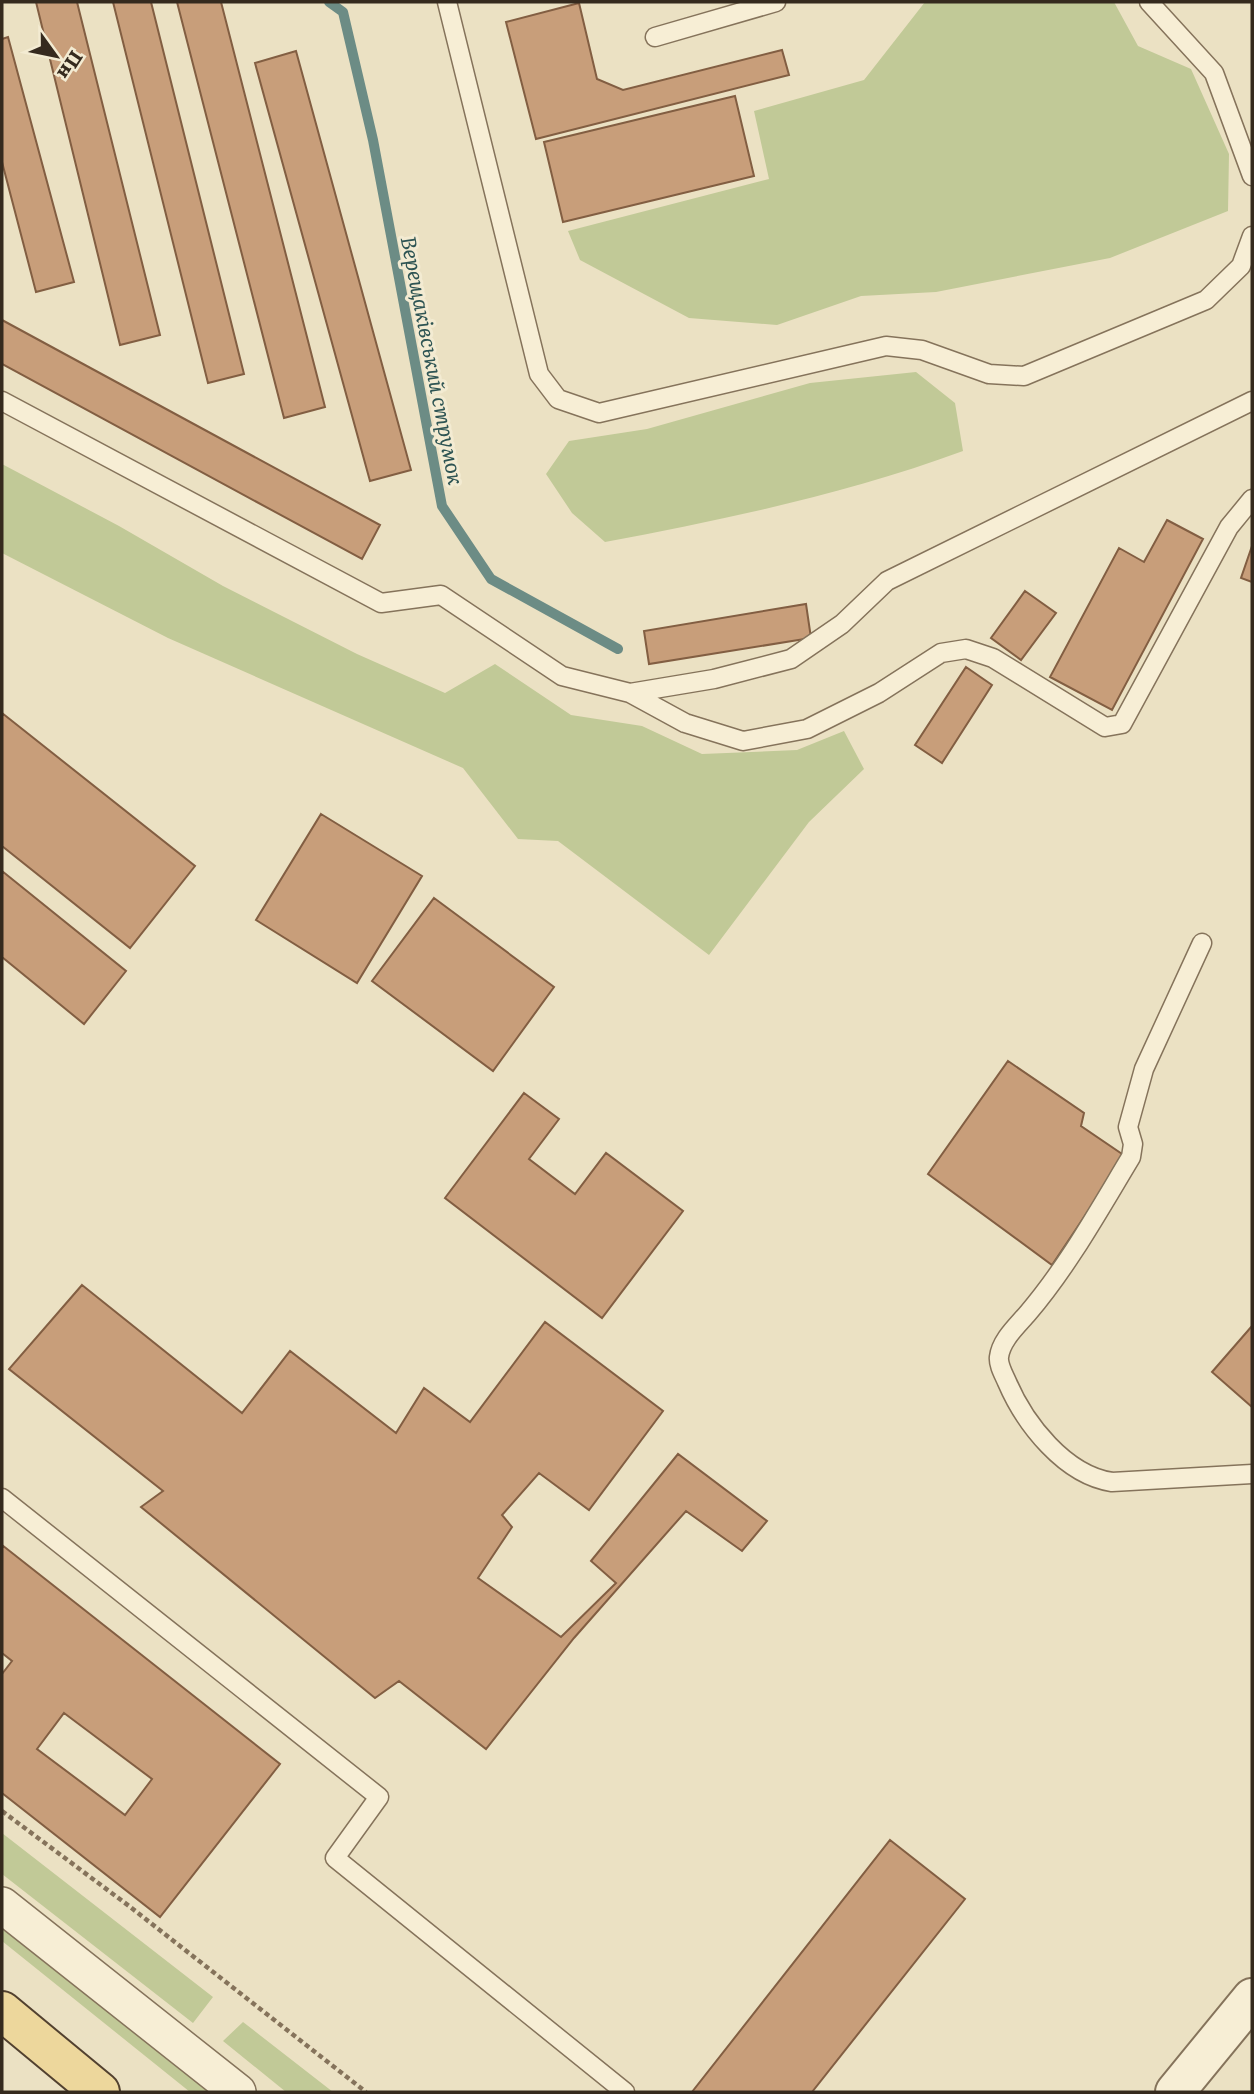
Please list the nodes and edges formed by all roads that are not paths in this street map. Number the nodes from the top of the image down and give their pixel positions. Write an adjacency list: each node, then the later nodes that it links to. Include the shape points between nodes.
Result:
1 (447, 2): 6 (lane, via 539,374 558,399 599,413 886,346 922,350 989,374 1024,376 1206,300 1241,266)
2 (776, 2): 4 (lane)
3 (1149, 2): 5 (lane, via 1214,73)
4 (654, 37)
5 (1252, 176)
6 (1252, 236)
7 (2, 401): 10 (lane, via 381,603 442,595 562,676)
8 (1252, 401): 10 (lane, via 887,581 842,624 791,659)
9 (1252, 499): 10 (lane, via 1229,527 1122,724 1105,727 993,658 966,649 941,653 879,693 807,729 743,741 685,723)
10 (630, 694)
11 (1202, 943): 12 (lane, via 1144,1069 1128,1127 1132,1157 1050,1287 1003,1343 998,1360 1038,1434 1093,1479 1112,1482)
12 (1252, 1474)
13 (2, 1498): 19 (lane, via 379,1797 335,1858)
14 (2, 1905): 18 (street)
15 (1252, 1998): 20 (street)
16 (2, 2011): 17 (main road)
17 (100, 2092)
18 (239, 2092)
19 (625, 2092)
20 (1175, 2092)

